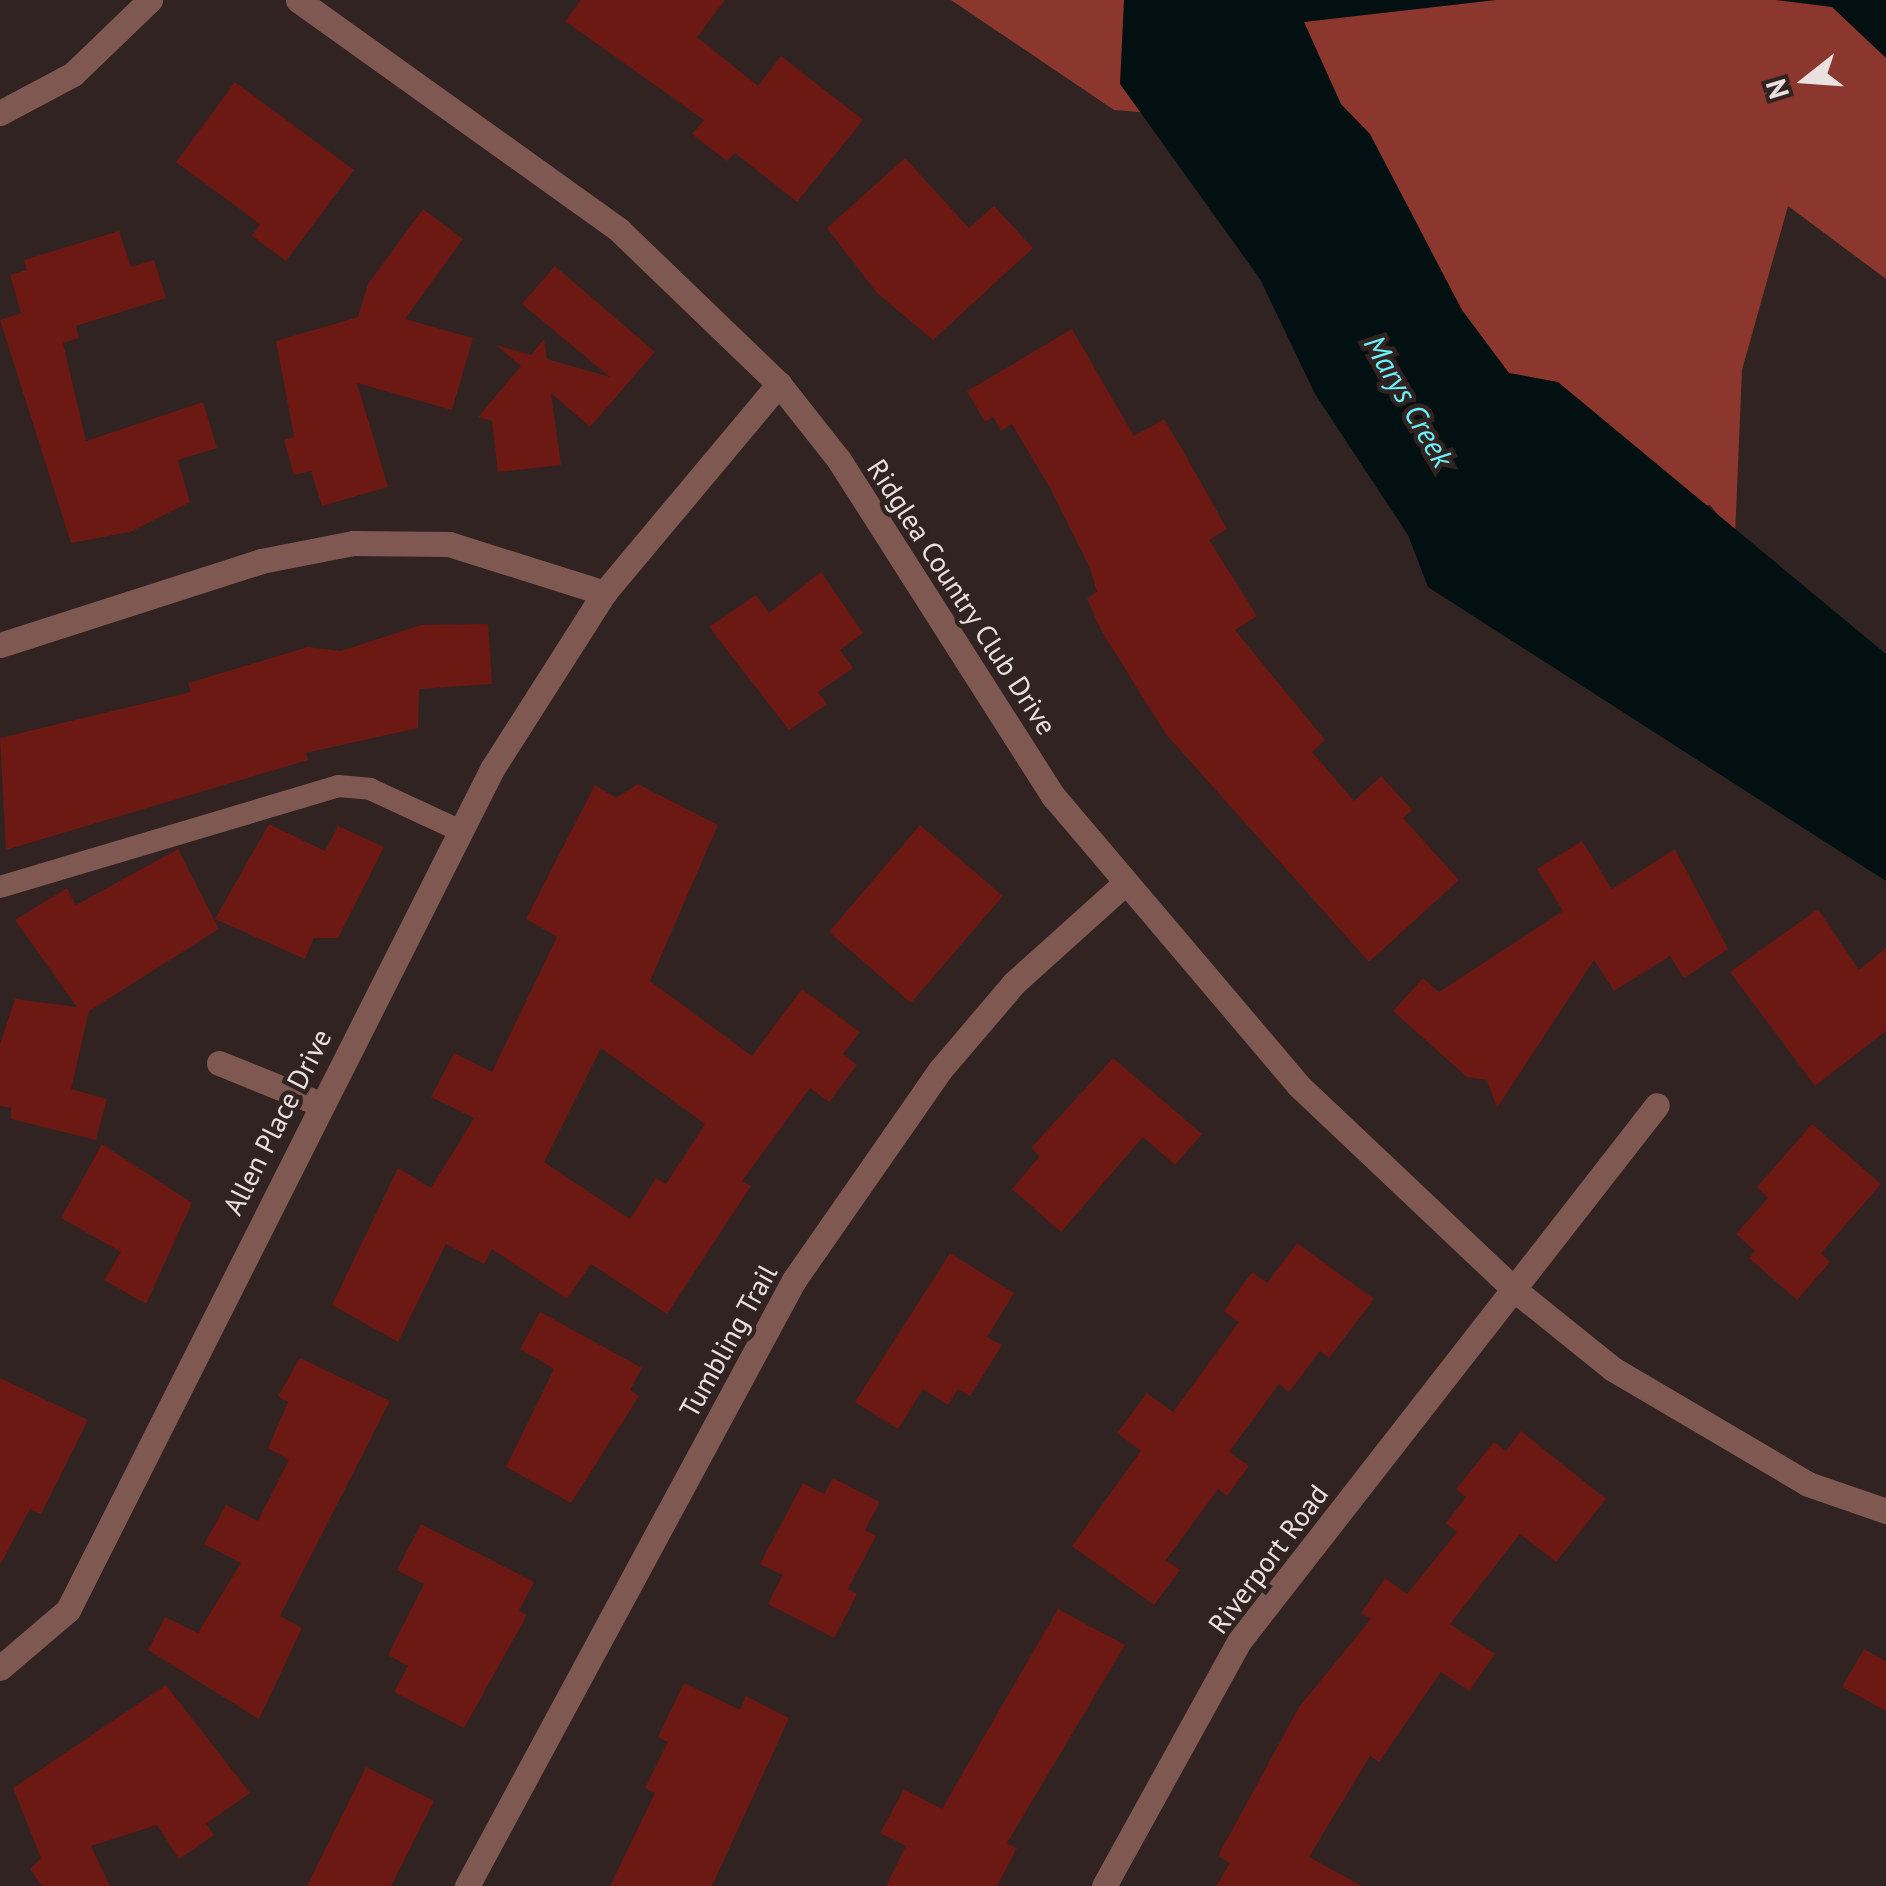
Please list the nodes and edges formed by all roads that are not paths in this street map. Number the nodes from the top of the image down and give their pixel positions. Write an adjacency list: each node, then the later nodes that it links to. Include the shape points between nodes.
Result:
1 (150, 0): 3 (street, via 73,74)
2 (298, 0): 4 (street, Ridglea Country Club Drive, via 620,230)
3 (0, 113)
4 (779, 384): 5 (street, Allen Place Drive); 8 (street, Ridglea Country Club Drive, via 839,460 1054,797)
5 (604, 593): 6 (street, via 449,544 353,543 261,561); 7 (street, Allen Place Drive)
6 (0, 645)
7 (460, 831): 9 (lane, via 370,788 338,786); 11 (street, Allen Place Drive)
8 (1124, 884): 13 (street, Ridglea Country Club Drive, via 1298,1085); 16 (street, Tumbling Trail, via 1014,983 940,1070 794,1280)
9 (0, 887)
10 (219, 1063): 11 (street)
11 (318, 1104): 15 (street, Allen Place Drive, via 68,1610)
12 (1658, 1104): 13 (street)
13 (1516, 1291): 14 (street, Ridglea Country Club Drive, via 1629,1378 1808,1484); 17 (street, Riverport Road, via 1240,1640)
14 (1886, 1511)
15 (0, 1668)
16 (467, 1886)
17 (1104, 1886)

